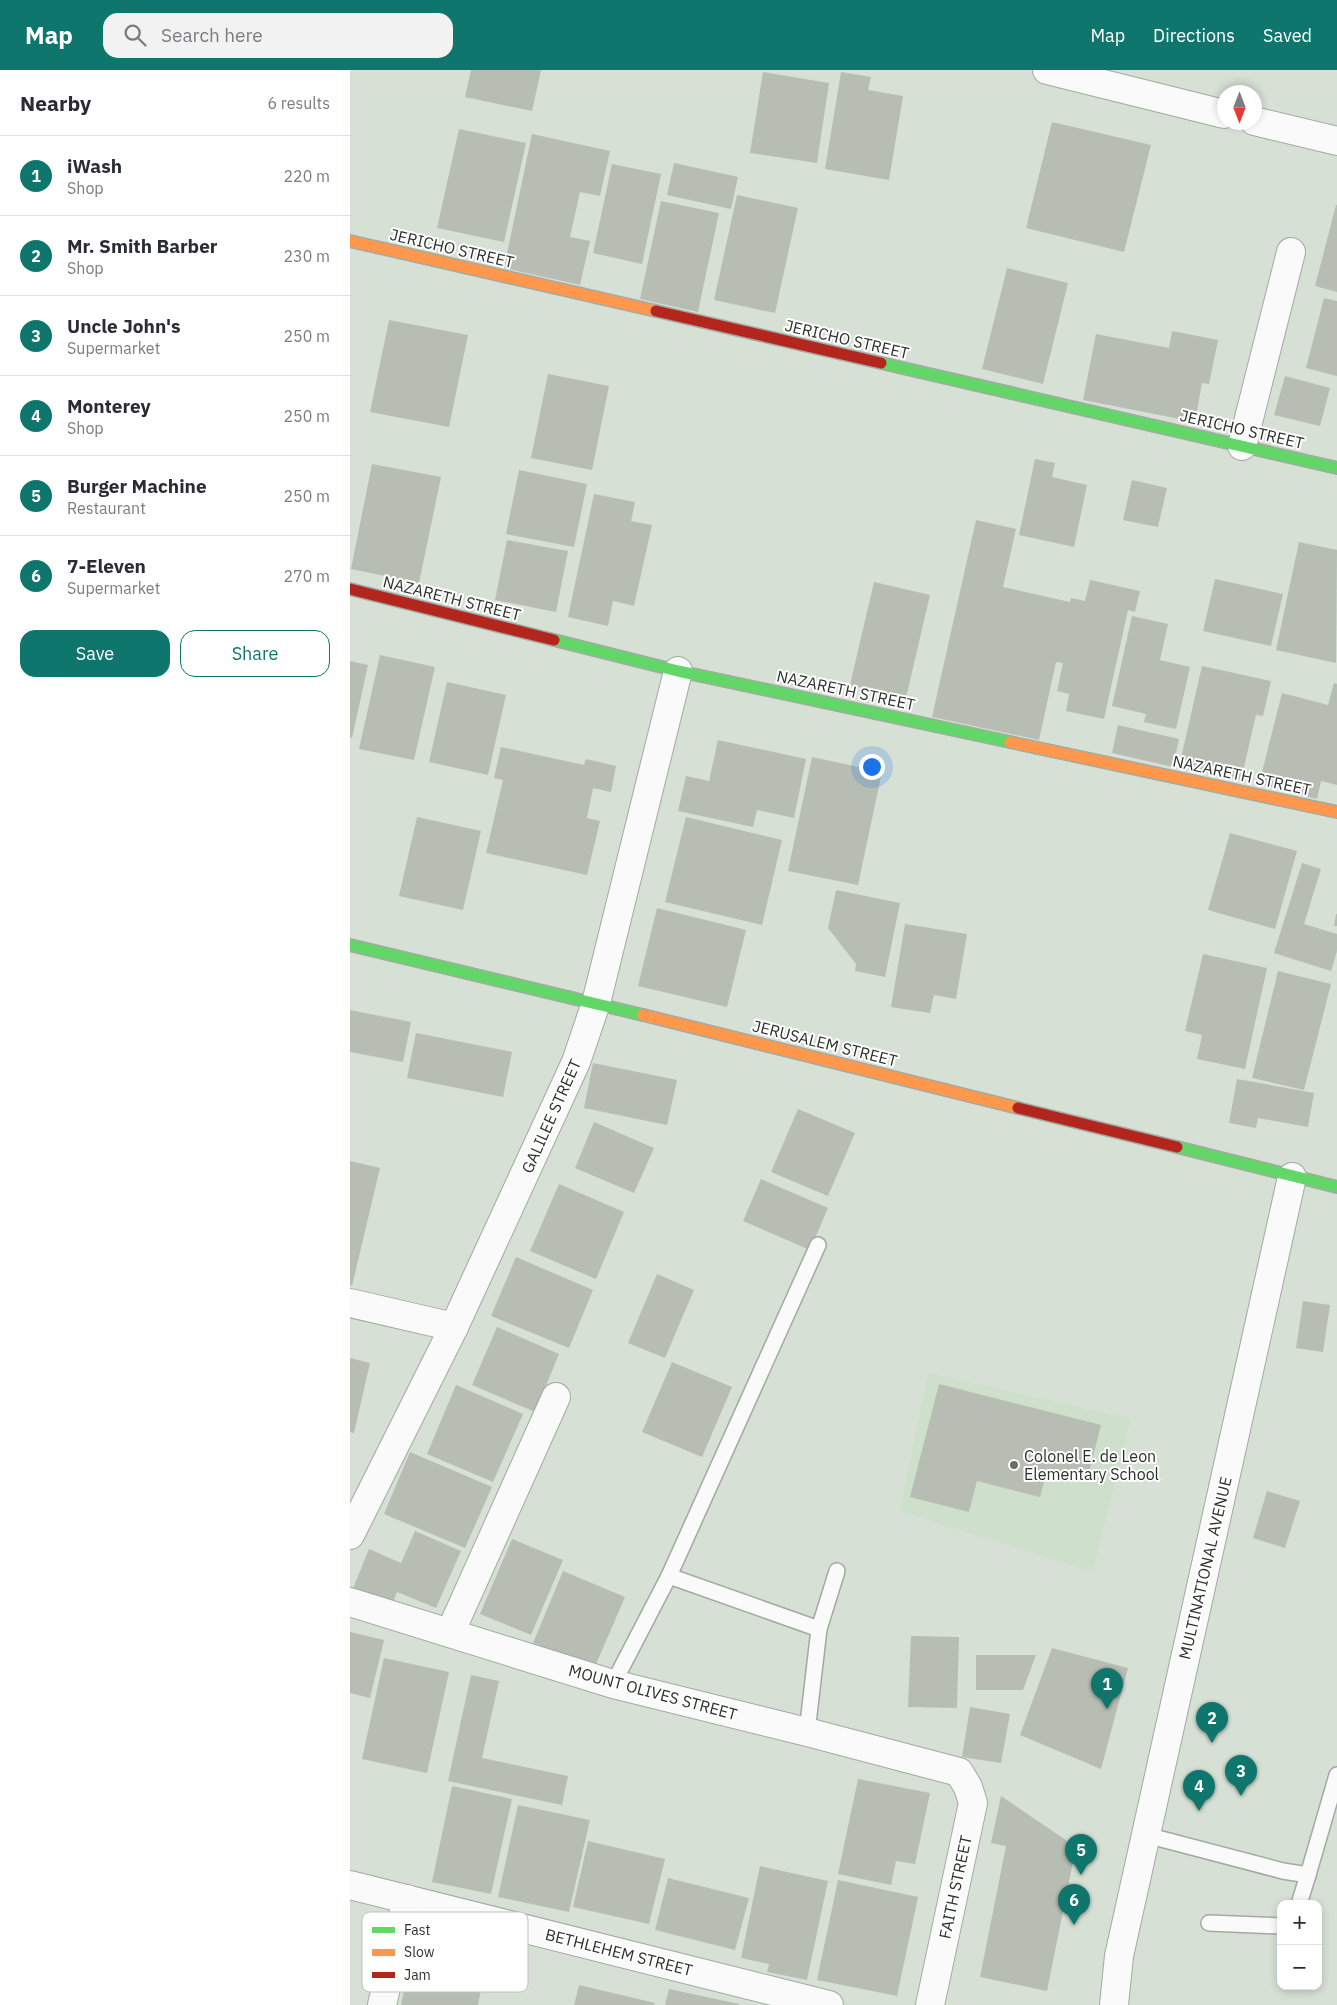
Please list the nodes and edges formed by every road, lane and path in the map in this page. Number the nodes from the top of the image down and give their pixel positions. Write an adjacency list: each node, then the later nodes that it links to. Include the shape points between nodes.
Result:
1 (1047, 70): 2 (street)
2 (1217, 112)
3 (1262, 123): 4 (street)
4 (1337, 141)
5 (350, 241): 7 (street, JERICHO STREET)
6 (1291, 252): 7 (street)
7 (1242, 446): 8 (street, JERICHO STREET)
8 (1337, 468)
9 (350, 589): 10 (street, NAZARETH STREET)
10 (678, 671): 11 (street, NAZARETH STREET); 13 (street, GALILEE STREET)
11 (1337, 812)
12 (350, 945): 13 (street, JERUSALEM STREET)
13 (596, 1003): 14 (street, JERUSALEM STREET); 18 (street, GALILEE STREET, via 576,1062)
14 (1292, 1177): 15 (street); 30 (street, MULTINATIONAL AVENUE)
15 (1337, 1188)
16 (818, 1245): 22 (lane)
17 (350, 1303): 18 (street)
18 (454, 1327): 20 (street, GALILEE STREET)
19 (556, 1397): 25 (street)
20 (350, 1535)
21 (837, 1571): 24 (lane)
22 (669, 1576): 24 (lane); 26 (lane)
23 (350, 1602): 25 (street, MOUNT OLIVES STREET)
24 (819, 1628): 27 (lane)
25 (450, 1633): 26 (street, MOUNT OLIVES STREET)
26 (613, 1684): 27 (street, MOUNT OLIVES STREET)
27 (807, 1732): 28 (street, MOUNT OLIVES STREET)
28 (959, 1772): 43 (street, FAITH STREET, via 973,1803)
29 (1337, 1775): 31 (lane)
30 (1146, 1834): 31 (lane); 44 (street, MULTINATIONAL AVENUE, via 1118,1956)
31 (1308, 1875): 34 (lane)
32 (350, 1885): 33 (street, BETHLEHEM STREET)
33 (407, 1899): 35 (street); 36 (street, BETHLEHEM STREET)
34 (1300, 1900)
35 (404, 1912)
36 (459, 1912)
37 (1209, 1923): 38 (lane)
38 (1277, 1926)
39 (528, 1929): 42 (street, BETHLEHEM STREET)
40 (385, 1992): 41 (street)
41 (382, 2005)
42 (829, 2005)
43 (930, 2005)
44 (1114, 2005)

